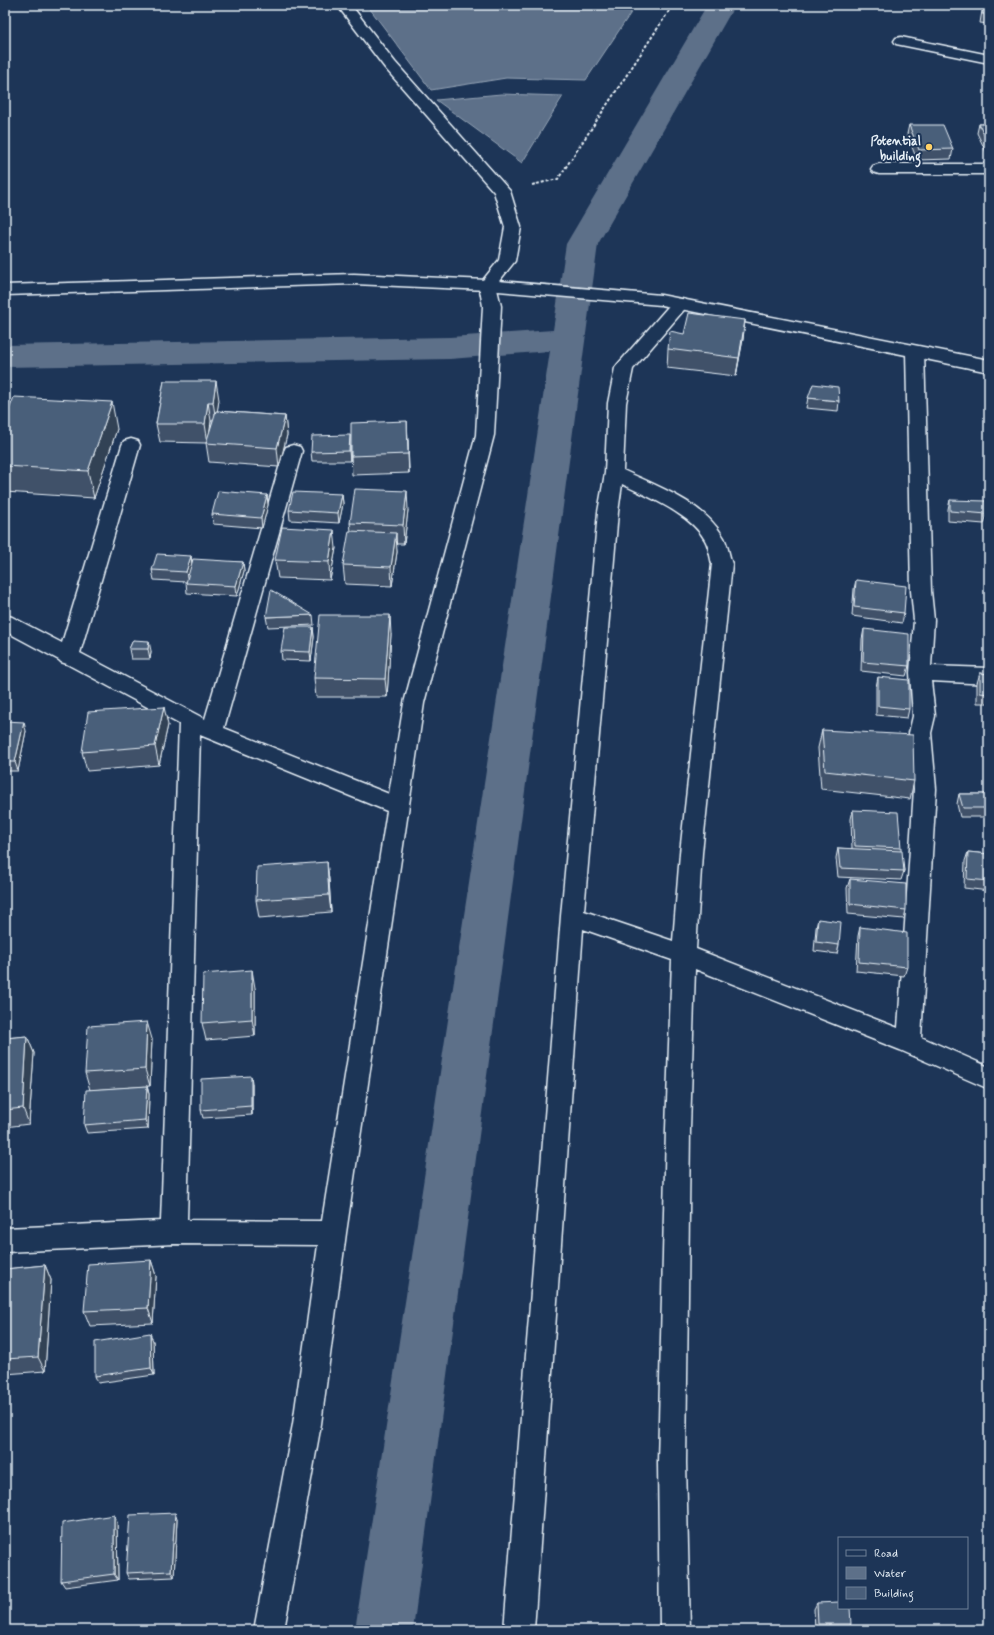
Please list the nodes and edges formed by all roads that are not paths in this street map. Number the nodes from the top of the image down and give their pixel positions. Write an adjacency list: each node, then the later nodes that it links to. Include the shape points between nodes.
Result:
1 (344, 5): 6 (street, via 390,65 502,191 513,227 507,261)
2 (901, 41): 3 (street)
3 (989, 59)
4 (879, 168): 5 (street)
5 (989, 168)
6 (487, 285): 7 (street, via 354,279); 8 (street, via 661,300); 20 (street, via 492,306 486,435 414,703)
7 (5, 290)
8 (680, 304): 9 (street); 13 (street, via 624,368 617,403)
9 (915, 351): 10 (street); 16 (street, via 921,591 924,620)
10 (989, 366)
11 (131, 445): 15 (street)
12 (293, 451): 19 (street)
13 (614, 473): 21 (street, via 608,512); 22 (street, via 678,505 697,519 714,538 722,564 691,853)
14 (5, 622): 15 (street)
15 (68, 657): 18 (street)
16 (920, 673): 17 (street); 23 (street, via 924,716 920,733 925,788)
17 (989, 676)
18 (190, 720): 19 (street); 25 (street)
19 (212, 732): 20 (street)
20 (399, 807): 26 (street)
21 (572, 916): 22 (street); 29 (street)
22 (684, 954): 23 (street); 30 (street, via 672,1447)
23 (909, 1043): 24 (street)
24 (989, 1078)
25 (174, 1232): 26 (street); 27 (street)
26 (333, 1233): 28 (street, via 307,1424)
27 (5, 1240)
28 (269, 1630)
29 (519, 1630)
30 (675, 1630)

